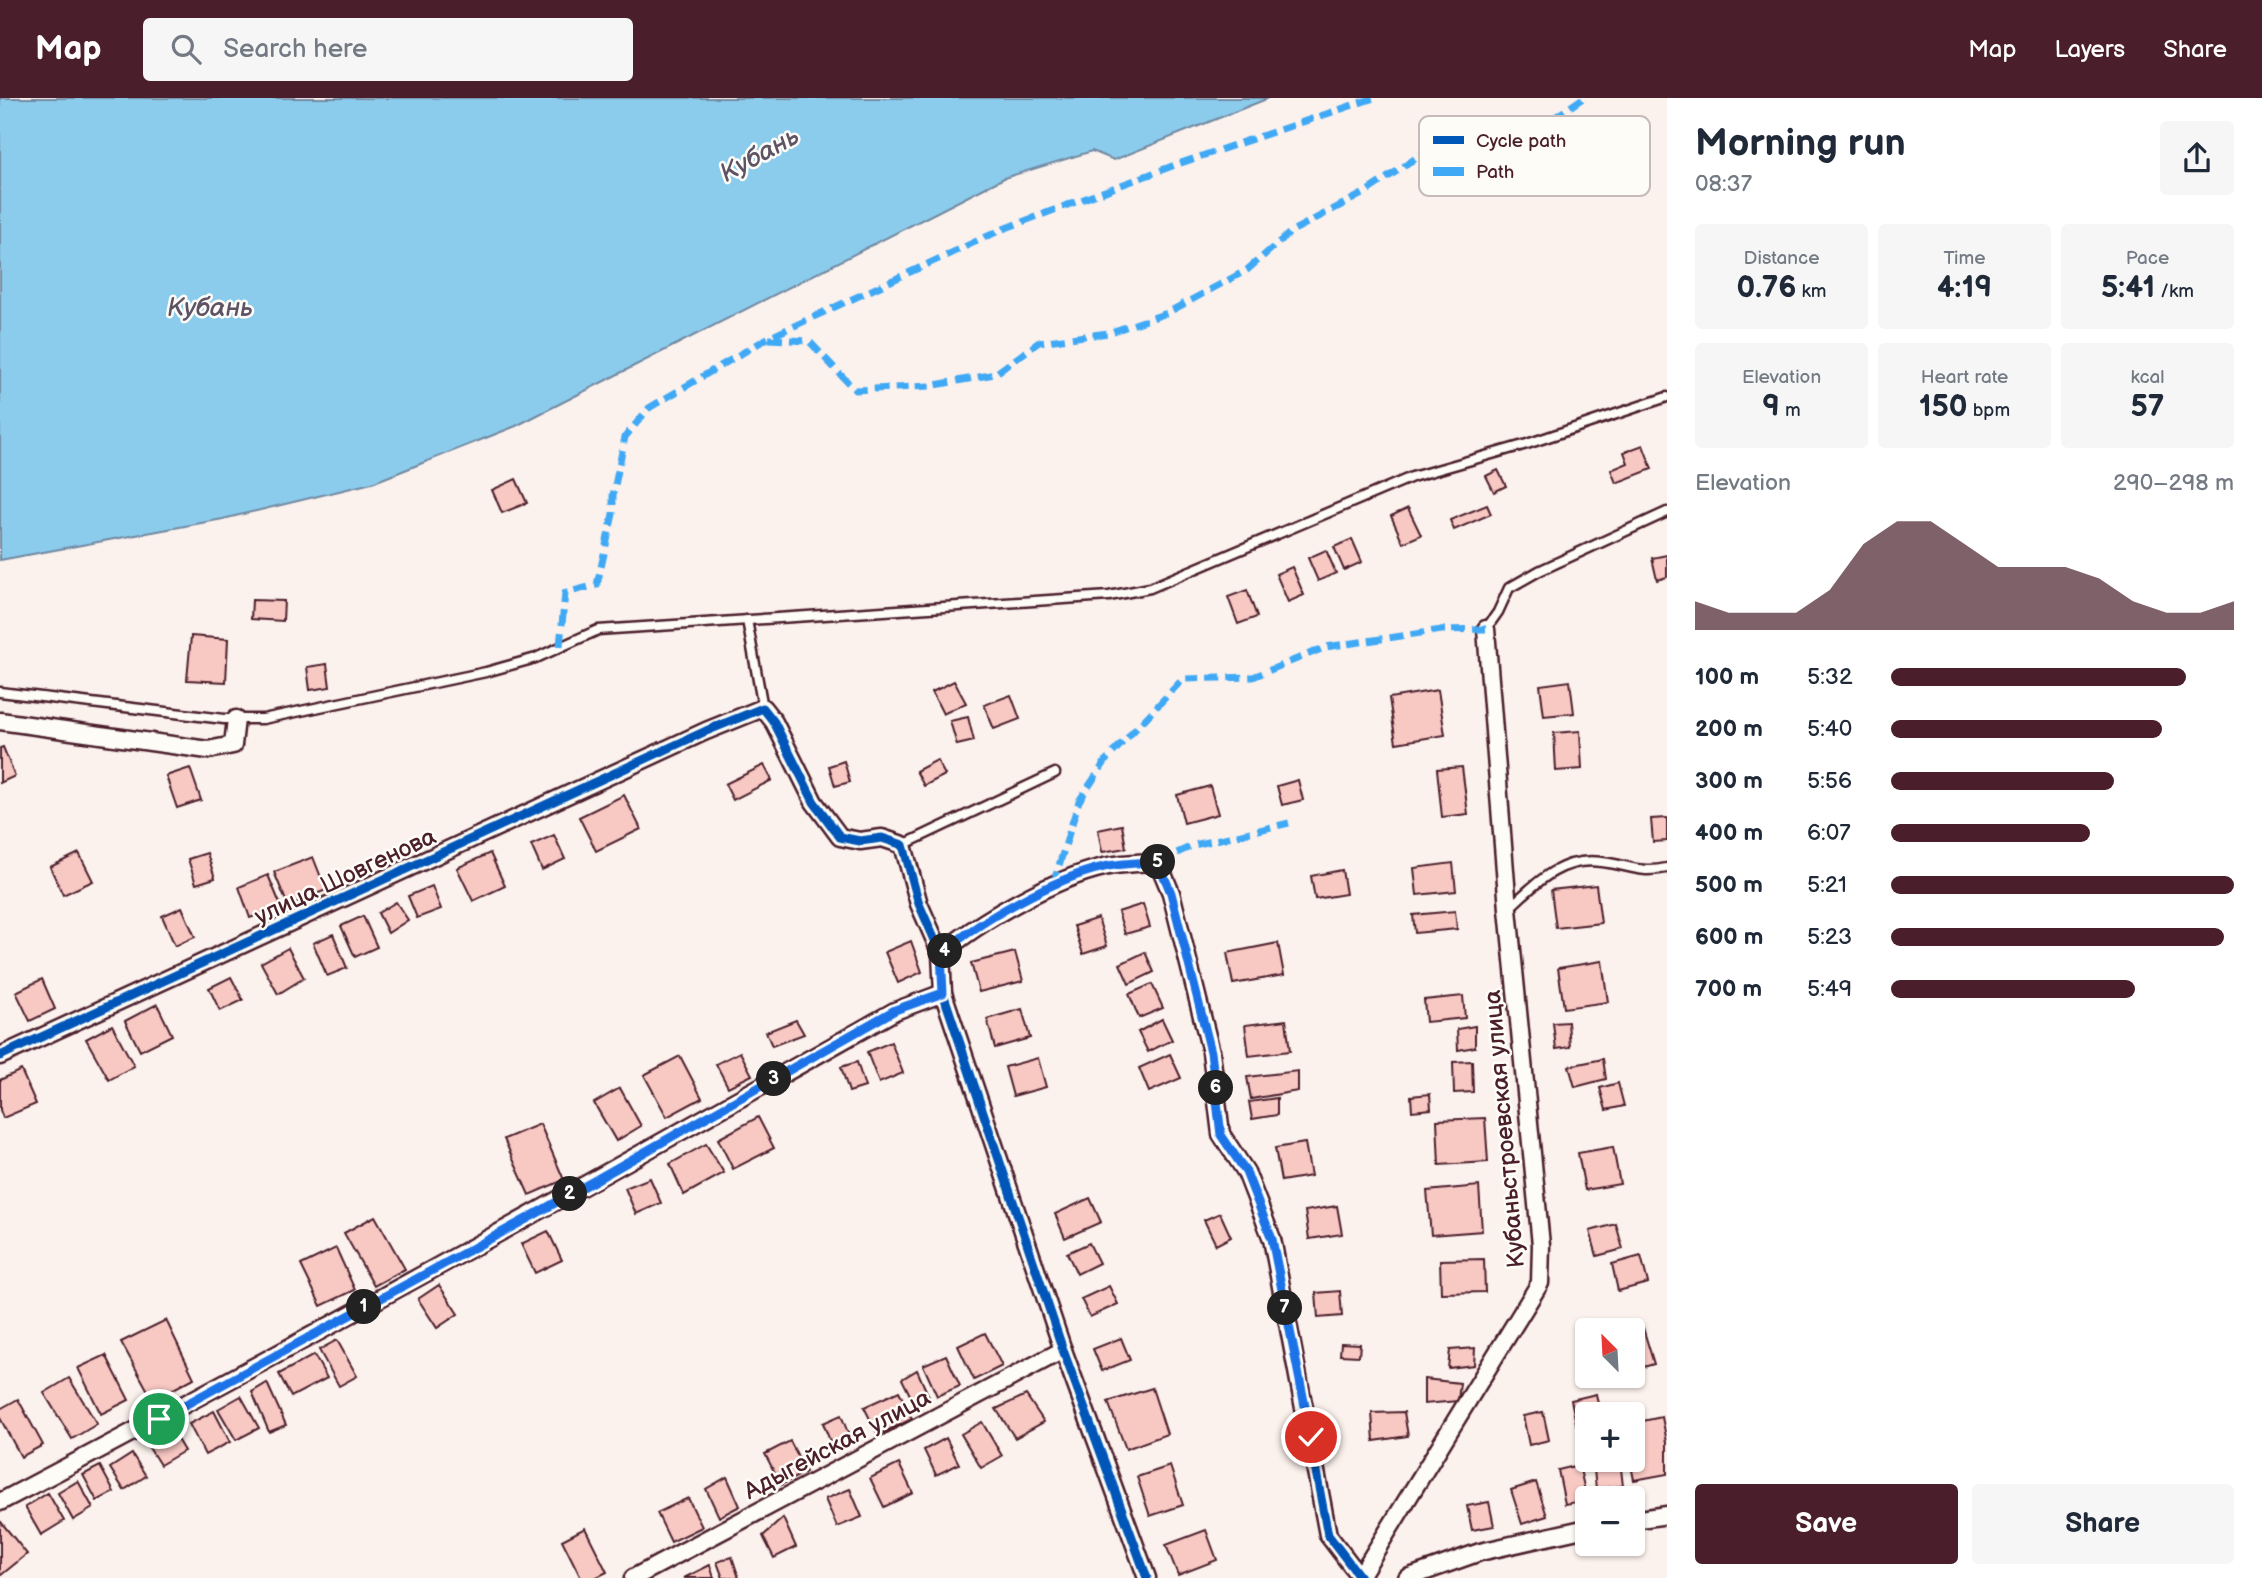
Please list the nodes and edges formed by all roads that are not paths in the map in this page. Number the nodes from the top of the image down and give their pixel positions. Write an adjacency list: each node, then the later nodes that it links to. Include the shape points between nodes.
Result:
1 (1667, 397): 3 (lane, via 1412,477 1150,589 1109,596)
2 (1667, 512): 4 (lane, via 1509,589)
3 (747, 620): 6 (lane); 7 (lane, via 598,630 537,658 486,672 263,719)
4 (1486, 628): 12 (street, Кубаньстроевская улица)
5 (0, 692): 7 (lane)
6 (763, 708): 10 (street, via 814,802 840,838 882,838); 15 (street, улица Шовгенова)
7 (236, 719): 8 (street, via 233,745 208,750)
8 (0, 721)
9 (1055, 773): 10 (lane)
10 (903, 845): 13 (street, via 919,904)
11 (1667, 867): 12 (lane, via 1629,870 1603,862 1572,862 1551,871)
12 (1508, 909): 21 (street, Кубаньстроевская улица, via 1541,1245 1539,1283)
13 (941, 954): 14 (street); 21 (street, Кубаньстроевская улица, via 960,937 1053,885 1104,867 1158,862 1171,893 1211,1052 1221,1135 1246,1172 1272,1239 1328,1535)
14 (943, 993): 16 (street); 17 (street, via 895,1010 520,1222)
15 (0, 1056)
16 (1063, 1350): 22 (street, Адыгейская улица); 23 (street)
17 (0, 1502)
18 (1667, 1514): 19 (street)
19 (1645, 1518)
20 (1575, 1531): 24 (street, via 1480,1552)
21 (1360, 1577)
22 (633, 1578)
23 (1147, 1578)
24 (1408, 1578)

